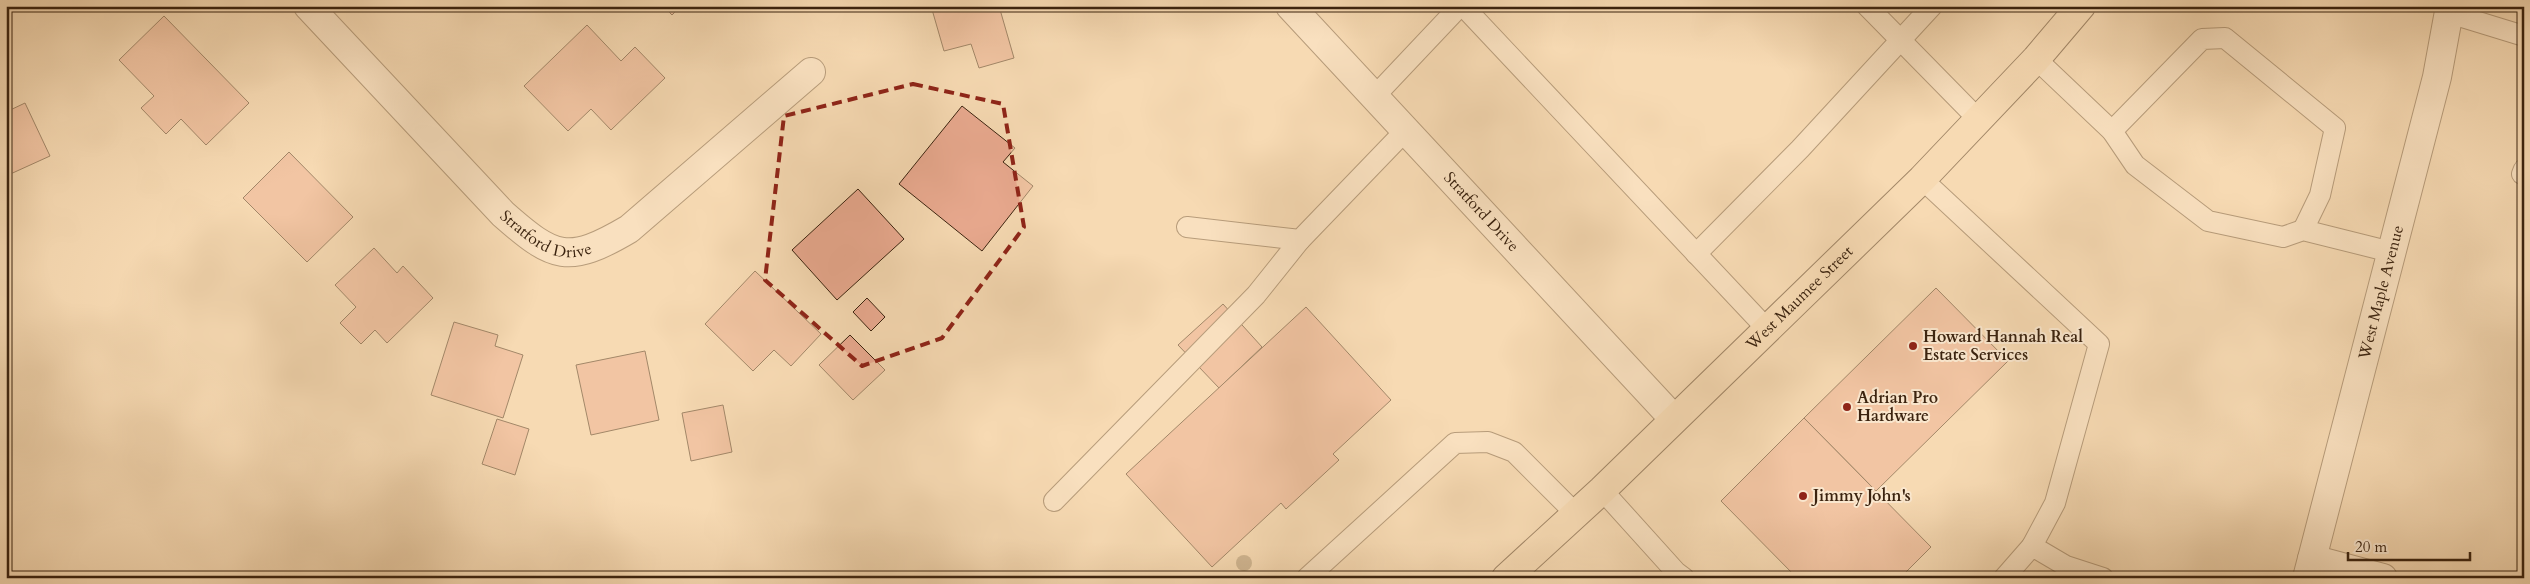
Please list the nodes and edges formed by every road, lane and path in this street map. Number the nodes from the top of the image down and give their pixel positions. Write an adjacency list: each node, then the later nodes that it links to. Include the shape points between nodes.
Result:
1 (308, 6): 11 (street, Stratford Drive, via 503,214 534,242 563,254 597,248 628,229)
2 (1290, 6): 12 (street, Stratford Drive)
3 (1462, 6): 12 (lane); 21 (lane)
4 (1867, 6): 9 (lane)
5 (1932, 6): 9 (lane)
6 (2081, 6): 10 (main road, West Maumee Street)
7 (2449, 10): 8 (lane); 20 (street, West Maple Avenue, via 2437,77)
8 (2524, 36)
9 (1900, 40): 13 (lane); 21 (lane)
10 (2036, 59): 13 (main road, West Maumee Street); 15 (lane)
11 (811, 72)
12 (1374, 97): 14 (street, Stratford Drive)
13 (1979, 120): 16 (main road, West Maumee Street)
14 (1405, 131): 19 (lane); 23 (street, Stratford Drive)
15 (2112, 131): 18 (lane, via 2135,165 2208,221 2283,236); 18 (lane, via 2202,39 2225,38 2335,128 2320,195)
16 (1922, 178): 22 (main road, West Maumee Street); 27 (lane, via 2099,344 2055,502)
17 (1187, 227): 19 (lane)
18 (2303, 230): 20 (lane)
19 (1300, 240): 25 (lane, via 1256,295)
20 (2391, 252): 28 (street, West Maple Avenue)
21 (1696, 254): 22 (lane)
22 (1768, 330): 23 (main road, West Maumee Street)
23 (1673, 418): 24 (main road, West Maumee Street)
24 (1602, 490): 26 (main road, West Maumee Street); 31 (lane)
25 (1054, 501)
26 (1576, 514): 29 (lane, via 1514,452 1488,442 1455,443); 30 (main road, West Maumee Street)
27 (2032, 546): 32 (lane); 33 (lane, via 2066,566)
28 (2310, 568): 34 (street)
29 (1307, 578)
30 (1506, 578)
31 (1684, 578)
32 (2004, 578)
33 (2103, 578)
34 (2383, 578)

